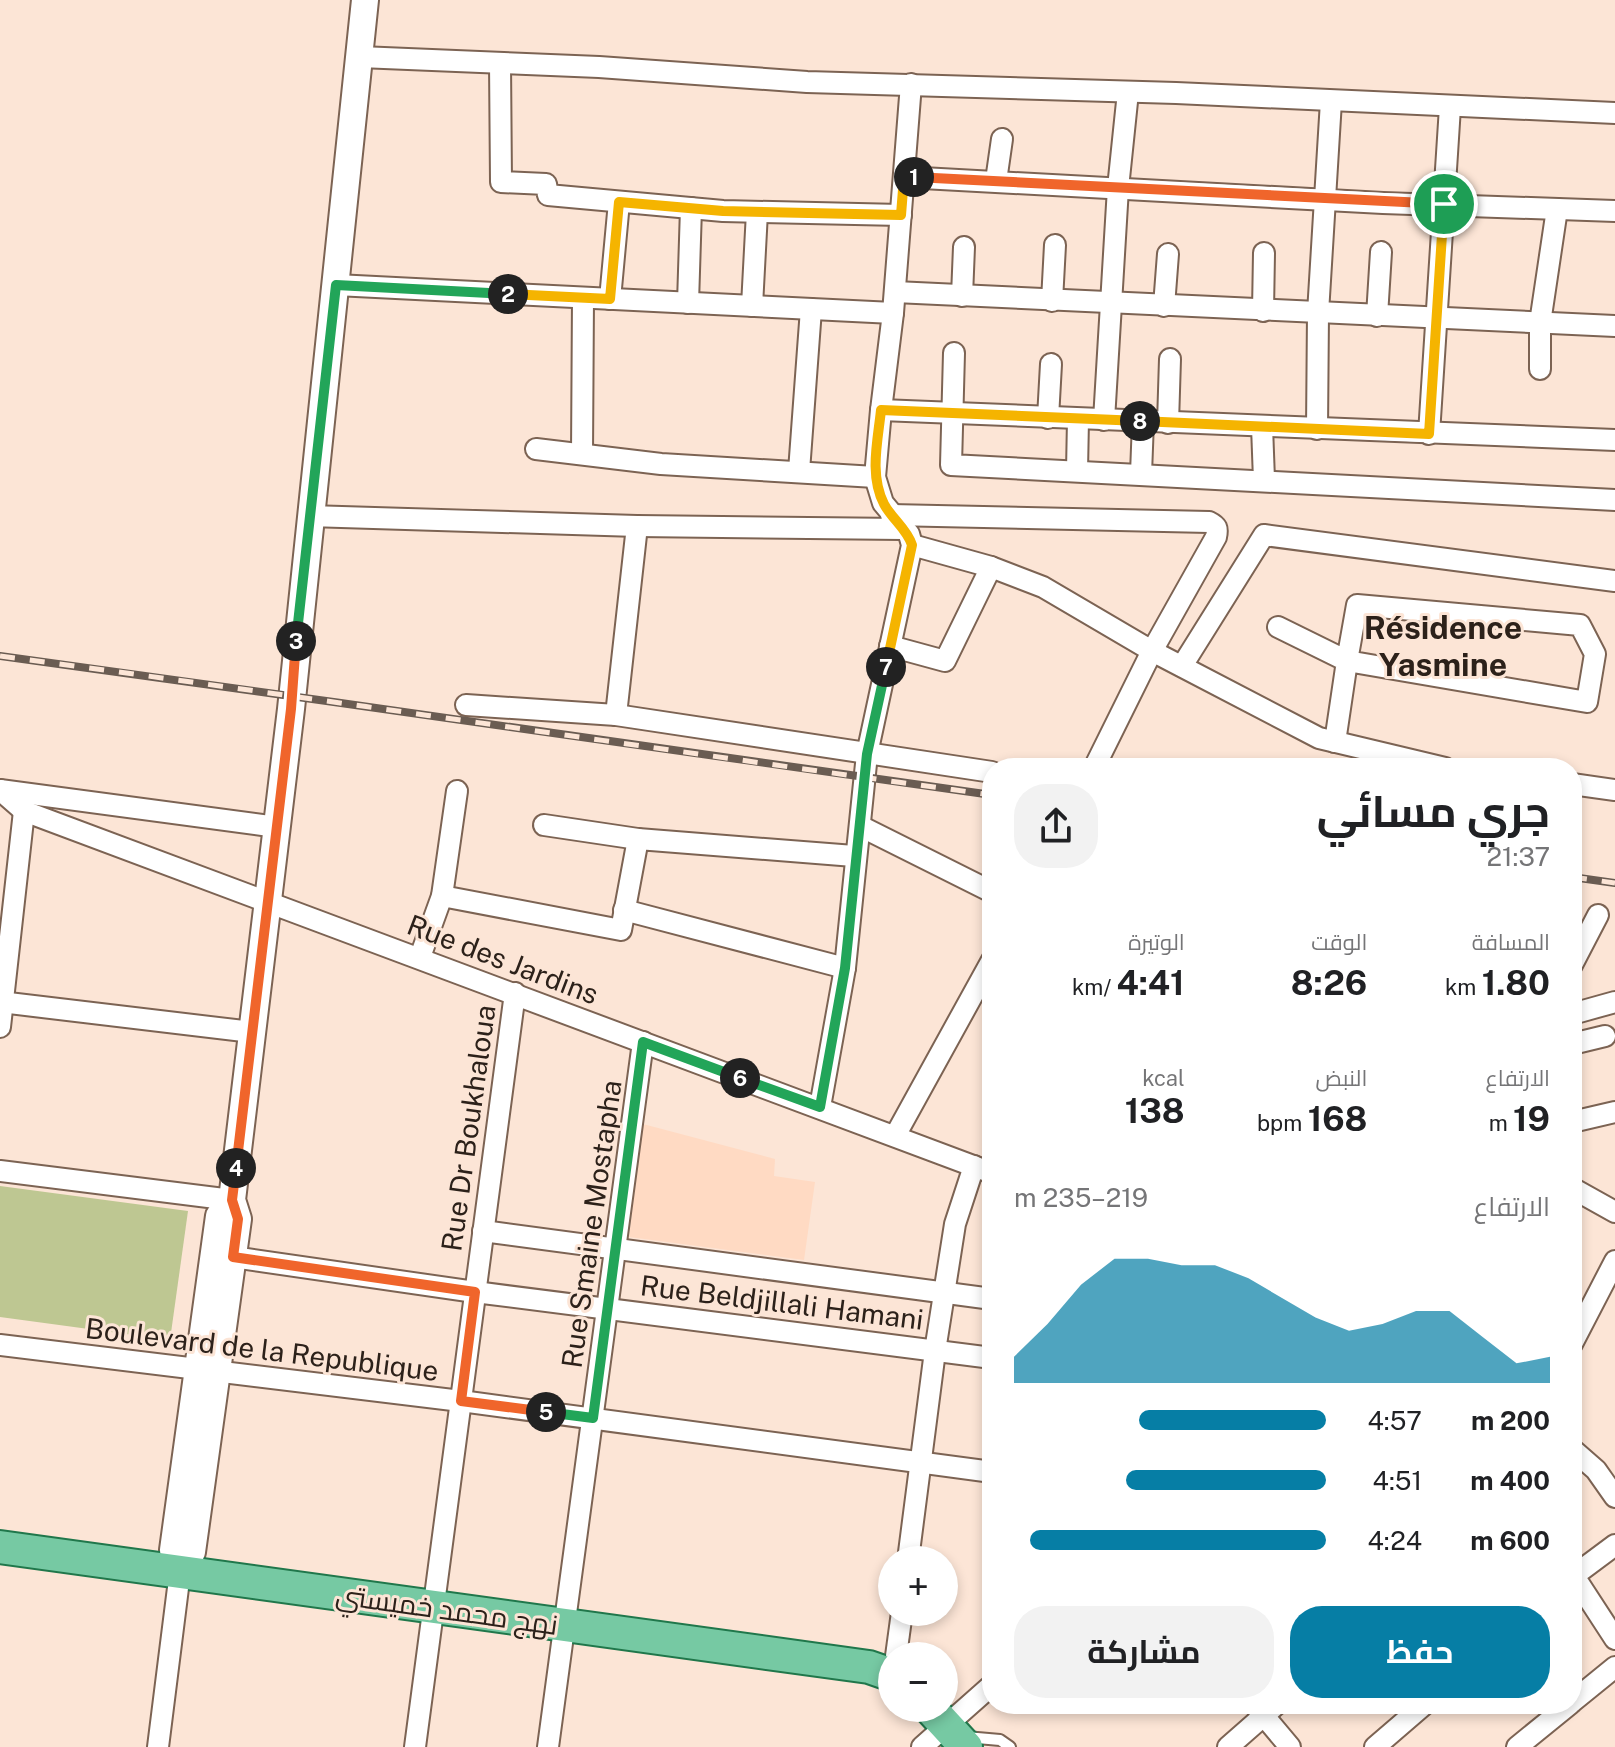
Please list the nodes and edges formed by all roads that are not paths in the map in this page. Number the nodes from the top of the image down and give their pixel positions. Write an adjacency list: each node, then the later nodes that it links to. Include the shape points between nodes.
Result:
1 (365, 0): 2 (street)
2 (360, 57): 3 (street); 26 (street)
3 (500, 63): 4 (street); 14 (street, via 501,182 546,184 548,195)
4 (911, 84): 5 (street); 10 (street)
5 (1128, 92): 6 (street); 12 (street)
6 (1331, 101): 7 (street); 13 (street)
7 (1450, 107): 8 (street); 15 (street)
8 (1615, 113)
9 (1002, 139): 11 (street)
10 (904, 177): 11 (street); 20 (street)
11 (996, 181): 12 (street)
12 (1118, 188): 13 (street); 33 (street)
13 (1324, 199): 15 (street); 38 (street)
14 (619, 202): 16 (street); 29 (street)
15 (1444, 204): 17 (street); 40 (street)
16 (691, 208): 19 (street); 31 (street)
17 (1557, 209): 18 (street); 41 (street)
18 (1615, 211)
19 (757, 212): 20 (street); 34 (street)
20 (901, 215): 32 (street)
21 (1055, 245): 30 (street)
22 (964, 247): 27 (street)
23 (1381, 252): 39 (street)
24 (1264, 253): 37 (street)
25 (1168, 254): 35 (street)
26 (336, 285): 28 (street); 66 (street)
27 (962, 296): 30 (street); 32 (street)
28 (583, 298): 29 (street); 59 (street)
29 (610, 299): 31 (street)
30 (1052, 301): 33 (street)
31 (688, 303): 34 (street)
32 (894, 303): 36 (street); 47 (street)
33 (1110, 304): 35 (street); 51 (street)
34 (752, 306): 36 (street)
35 (1164, 306): 37 (street)
36 (811, 309): 60 (street)
37 (1263, 311): 38 (street)
38 (1318, 313): 39 (street); 55 (street)
39 (1377, 316): 40 (street)
40 (1436, 318): 41 (street); 56 (street)
41 (1540, 323): 42 (street); 46 (street)
42 (1615, 326)
43 (954, 353): 48 (street)
44 (1170, 359): 53 (street)
45 (1051, 364): 49 (street)
46 (1540, 369)
47 (881, 410): 48 (street); 63 (street)
48 (951, 414): 49 (street); 61 (street, via 951,465)
49 (1048, 418): 50 (street)
50 (1078, 419): 51 (street); 61 (street)
51 (1104, 420): 52 (street)
52 (1143, 421): 53 (street); 62 (street)
53 (1168, 423): 54 (street)
54 (1262, 426): 55 (street); 64 (street)
55 (1317, 429): 56 (street)
56 (1429, 434): 57 (street)
57 (1615, 440)
58 (536, 449): 59 (street)
59 (582, 454): 60 (street)
60 (799, 471): 63 (street)
61 (1077, 471): 62 (street)
62 (1141, 474): 64 (street)
63 (875, 477): 68 (street, via 883,503)
64 (1264, 480): 65 (street)
65 (1615, 500)
66 (309, 516): 67 (street); 91 (street)
67 (637, 526): 68 (street); 78 (street)
68 (902, 529): 69 (street); 72 (street); 73 (street, via 1209,522 1218,530 1216,537)
69 (991, 567): 72 (street, via 945,661); 73 (street, via 1043,587)
70 (1615, 581): 76 (street, via 1264,535)
71 (1278, 627): 75 (street)
72 (890, 646): 80 (street)
73 (1152, 651): 76 (street); 81 (street)
74 (1605, 651): 75 (street, via 1587,702); 75 (street, via 1580,625 1357,605)
75 (1347, 661): 79 (street)
76 (1182, 666): 79 (street)
77 (466, 705): 78 (street)
78 (616, 715): 80 (street)
79 (1335, 742): 82 (street)
80 (867, 754): 83 (street); 90 (street)
81 (1099, 758)
82 (1403, 758)
83 (982, 771)
84 (1582, 785): 86 (street)
85 (0, 789): 88 (street, Rue des Jardins); 91 (street)
86 (1615, 790)
87 (457, 791): 95 (street)
88 (24, 811): 96 (street, Rue des Jardins); 104 (street)
89 (544, 825): 92 (street)
90 (860, 826): 93 (street); 94 (street)
91 (277, 827): 96 (street)
92 (638, 839): 93 (street); 97 (street)
93 (854, 856): 101 (street)
94 (982, 887)
95 (442, 896): 97 (street, via 621,930); 100 (street)
96 (268, 900): 100 (street, Rue des Jardins); 108 (street)
97 (624, 910): 101 (street)
98 (1598, 915): 99 (street)
99 (1582, 946)
100 (420, 957): 103 (street, Rue des Jardins)
101 (845, 968): 112 (street)
102 (982, 978): 115 (street)
103 (515, 993): 110 (street, Rue des Jardins); 122 (street, Rue Dr Boukhaloua)
104 (2, 1002): 107 (street); 108 (street)
105 (1615, 1002): 106 (street)
106 (1582, 1011)
107 (0, 1027)
108 (252, 1032): 120 (street)
109 (1605, 1036): 111 (street)
110 (643, 1042): 112 (street, Rue des Jardins); 123 (street, Rue Smaine Mostapha)
111 (1582, 1042)
112 (820, 1107): 115 (street, Rue des Jardins)
113 (1615, 1112): 114 (street)
114 (1582, 1120)
115 (895, 1136): 116 (street, Rue des Jardins)
116 (982, 1170)
117 (0, 1171): 120 (street)
118 (982, 1172): 128 (street, via 955,1224)
119 (1582, 1194): 121 (street)
120 (232, 1200): 124 (street, via 238,1219); 135 (street, via 219,1216)
121 (1615, 1212)
122 (483, 1231): 123 (street); 127 (street, Rue Dr Boukhaloua)
123 (615, 1249): 128 (street); 130 (street, Rue Smaine Mostapha)
124 (233, 1257): 127 (street, Rue Beldjillali Hamani); 135 (street)
125 (1615, 1261): 126 (street)
126 (1609, 1288): 131 (street)
127 (475, 1292): 130 (street, Rue Beldjillali Hamani); 136 (street, Rue Dr Boukhaloua)
128 (943, 1292): 129 (street); 133 (street)
129 (982, 1298)
130 (607, 1308): 133 (street, Rue Beldjillali Hamani); 137 (street, Rue Smaine Mostapha)
131 (1582, 1329)
132 (0, 1345): 135 (street, Boulevard de la Republique)
133 (935, 1351): 134 (street, Rue Beldjillali Hamani); 139 (street)
134 (982, 1357)
135 (207, 1370): 136 (street, Boulevard de la Republique); 146 (street, via 192,1552)
136 (461, 1401): 137 (street, Boulevard de la Republique); 148 (street, Rue Dr Boukhaloua)
137 (593, 1418): 139 (street, Boulevard de la Republique); 149 (street, Rue Smaine Mostapha)
138 (1582, 1460): 141 (street)
139 (920, 1462): 140 (street, Boulevard de la Republique); 143 (street)
140 (982, 1471)
141 (1615, 1497)
142 (1615, 1545): 145 (street)
143 (910, 1546)
144 (0, 1547): 146 (main road, نهج محمد خميستي)
145 (1582, 1569)
146 (180, 1572): 148 (main road, نهج محمد خميستي); 160 (street)
147 (1582, 1589): 150 (street)
148 (433, 1607): 149 (main road, نهج محمد خميستي); 161 (street, Rue Dr Boukhaloua)
149 (565, 1625): 152 (main road, نهج محمد خميستي); 162 (street, Rue Smaine Mostapha)
150 (1615, 1639)
151 (1615, 1667): 153 (street)
152 (878, 1670)
153 (1582, 1694)
154 (982, 1695): 159 (street)
155 (1259, 1714): 165 (street)
156 (1269, 1714): 166 (street)
157 (1413, 1714): 167 (street)
158 (1558, 1714): 168 (street)
159 (950, 1729): 163 (street); 164 (lane)
160 (158, 1747)
161 (415, 1747)
162 (548, 1747)
163 (922, 1747)
164 (1010, 1747)
165 (1228, 1747)
166 (1290, 1747)
167 (1375, 1747)
168 (1517, 1747)

